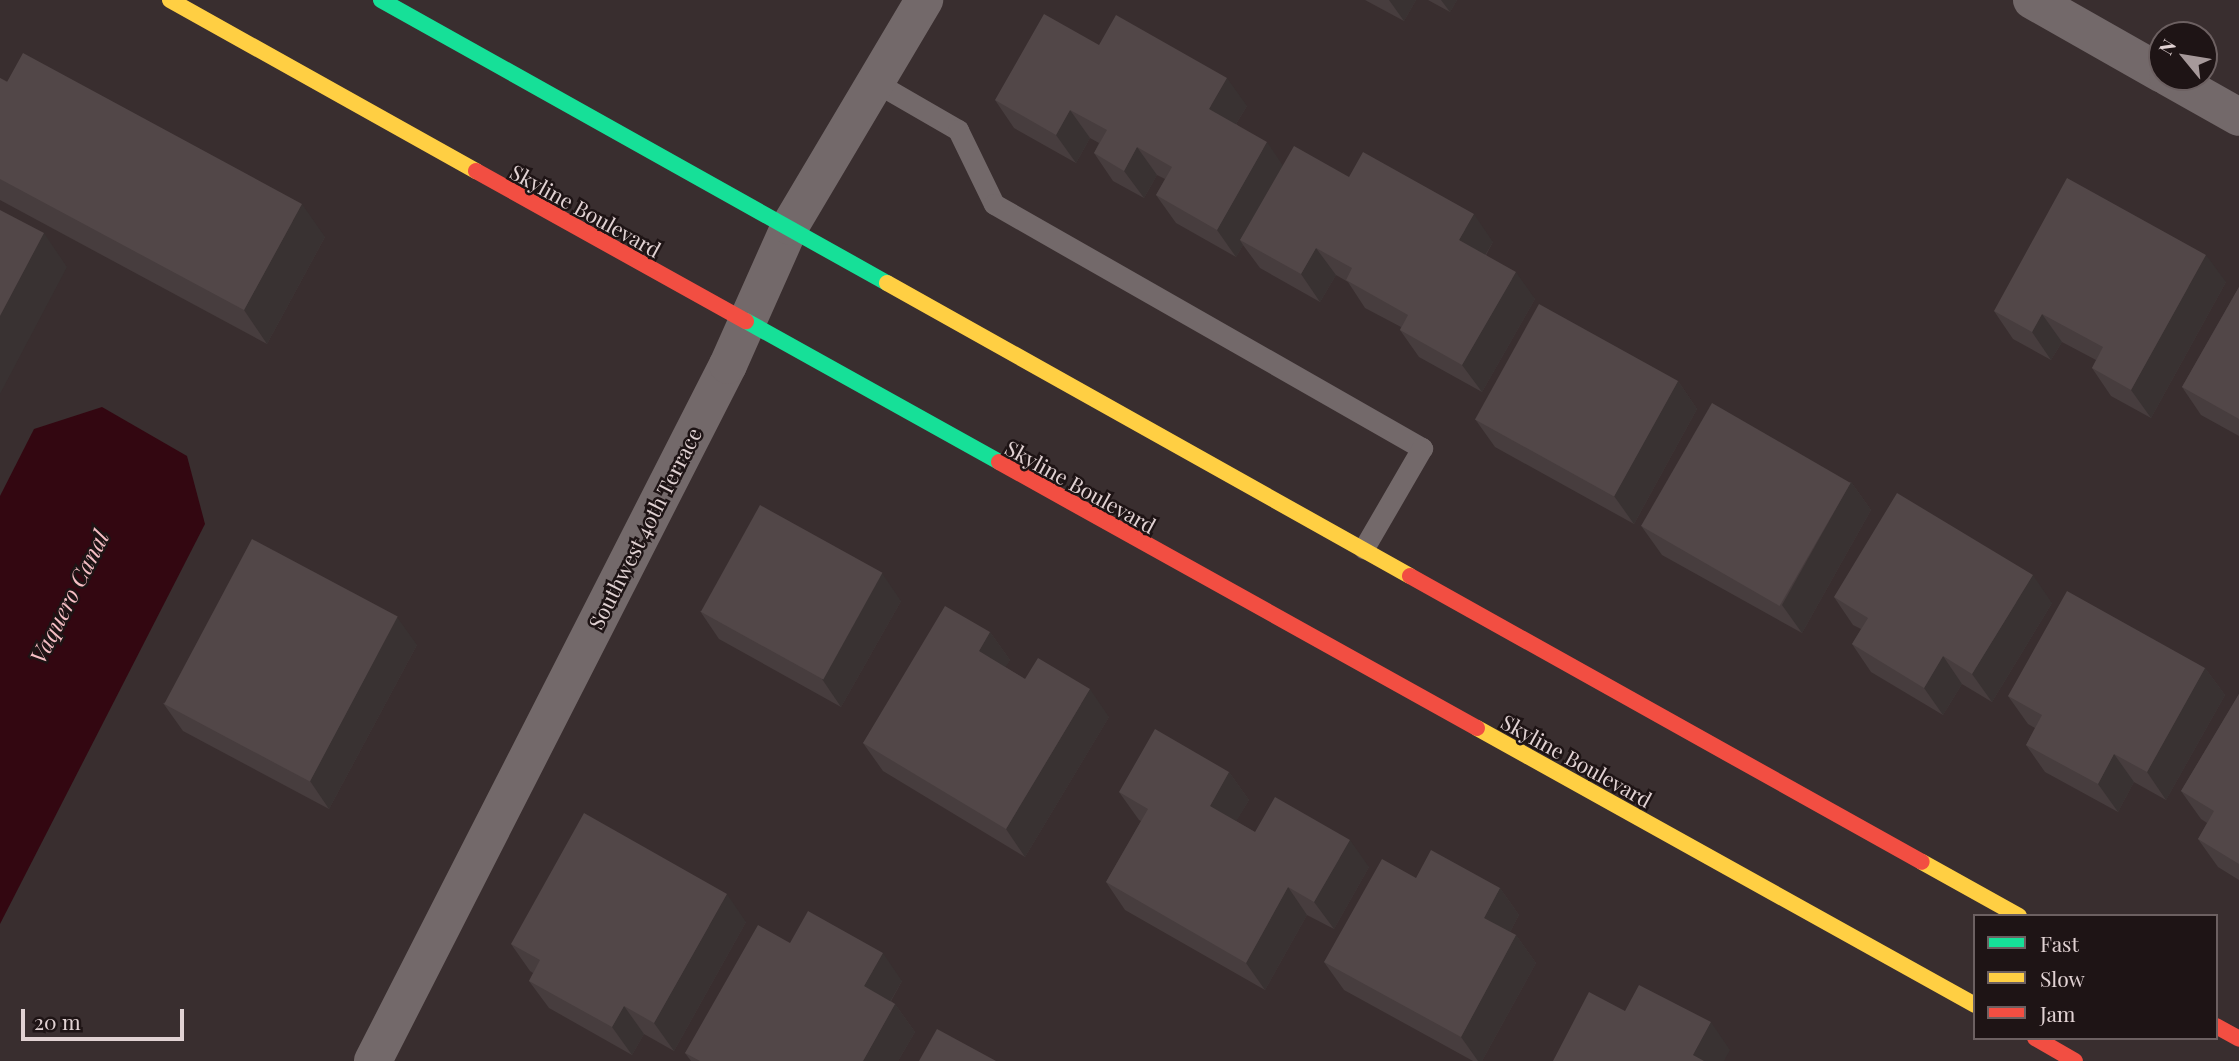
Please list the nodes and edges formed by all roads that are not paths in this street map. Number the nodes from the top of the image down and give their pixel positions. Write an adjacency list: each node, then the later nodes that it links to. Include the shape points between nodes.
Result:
1 (170, 0): 10 (street, Skyline Boulevard)
2 (381, 0): 9 (street)
3 (924, 0): 6 (street, Southwest 40th Terrace)
4 (2032, 0): 5 (street)
5 (2148, 66)
6 (875, 82): 9 (street, Southwest 40th Terrace); 11 (lane, via 958,130 994,204 1422,448)
7 (2193, 91): 8 (street)
8 (2239, 117)
9 (790, 226): 10 (street, Southwest 40th Terrace); 11 (street)
10 (743, 322): 13 (street, Skyline Boulevard); 17 (street, Southwest 40th Terrace, via 728,365)
11 (1364, 548): 12 (street)
12 (2015, 914)
13 (1973, 1003)
14 (2218, 1027): 15 (street)
15 (2239, 1039)
16 (2039, 1040): 18 (street)
17 (373, 1061)
18 (2076, 1061)

